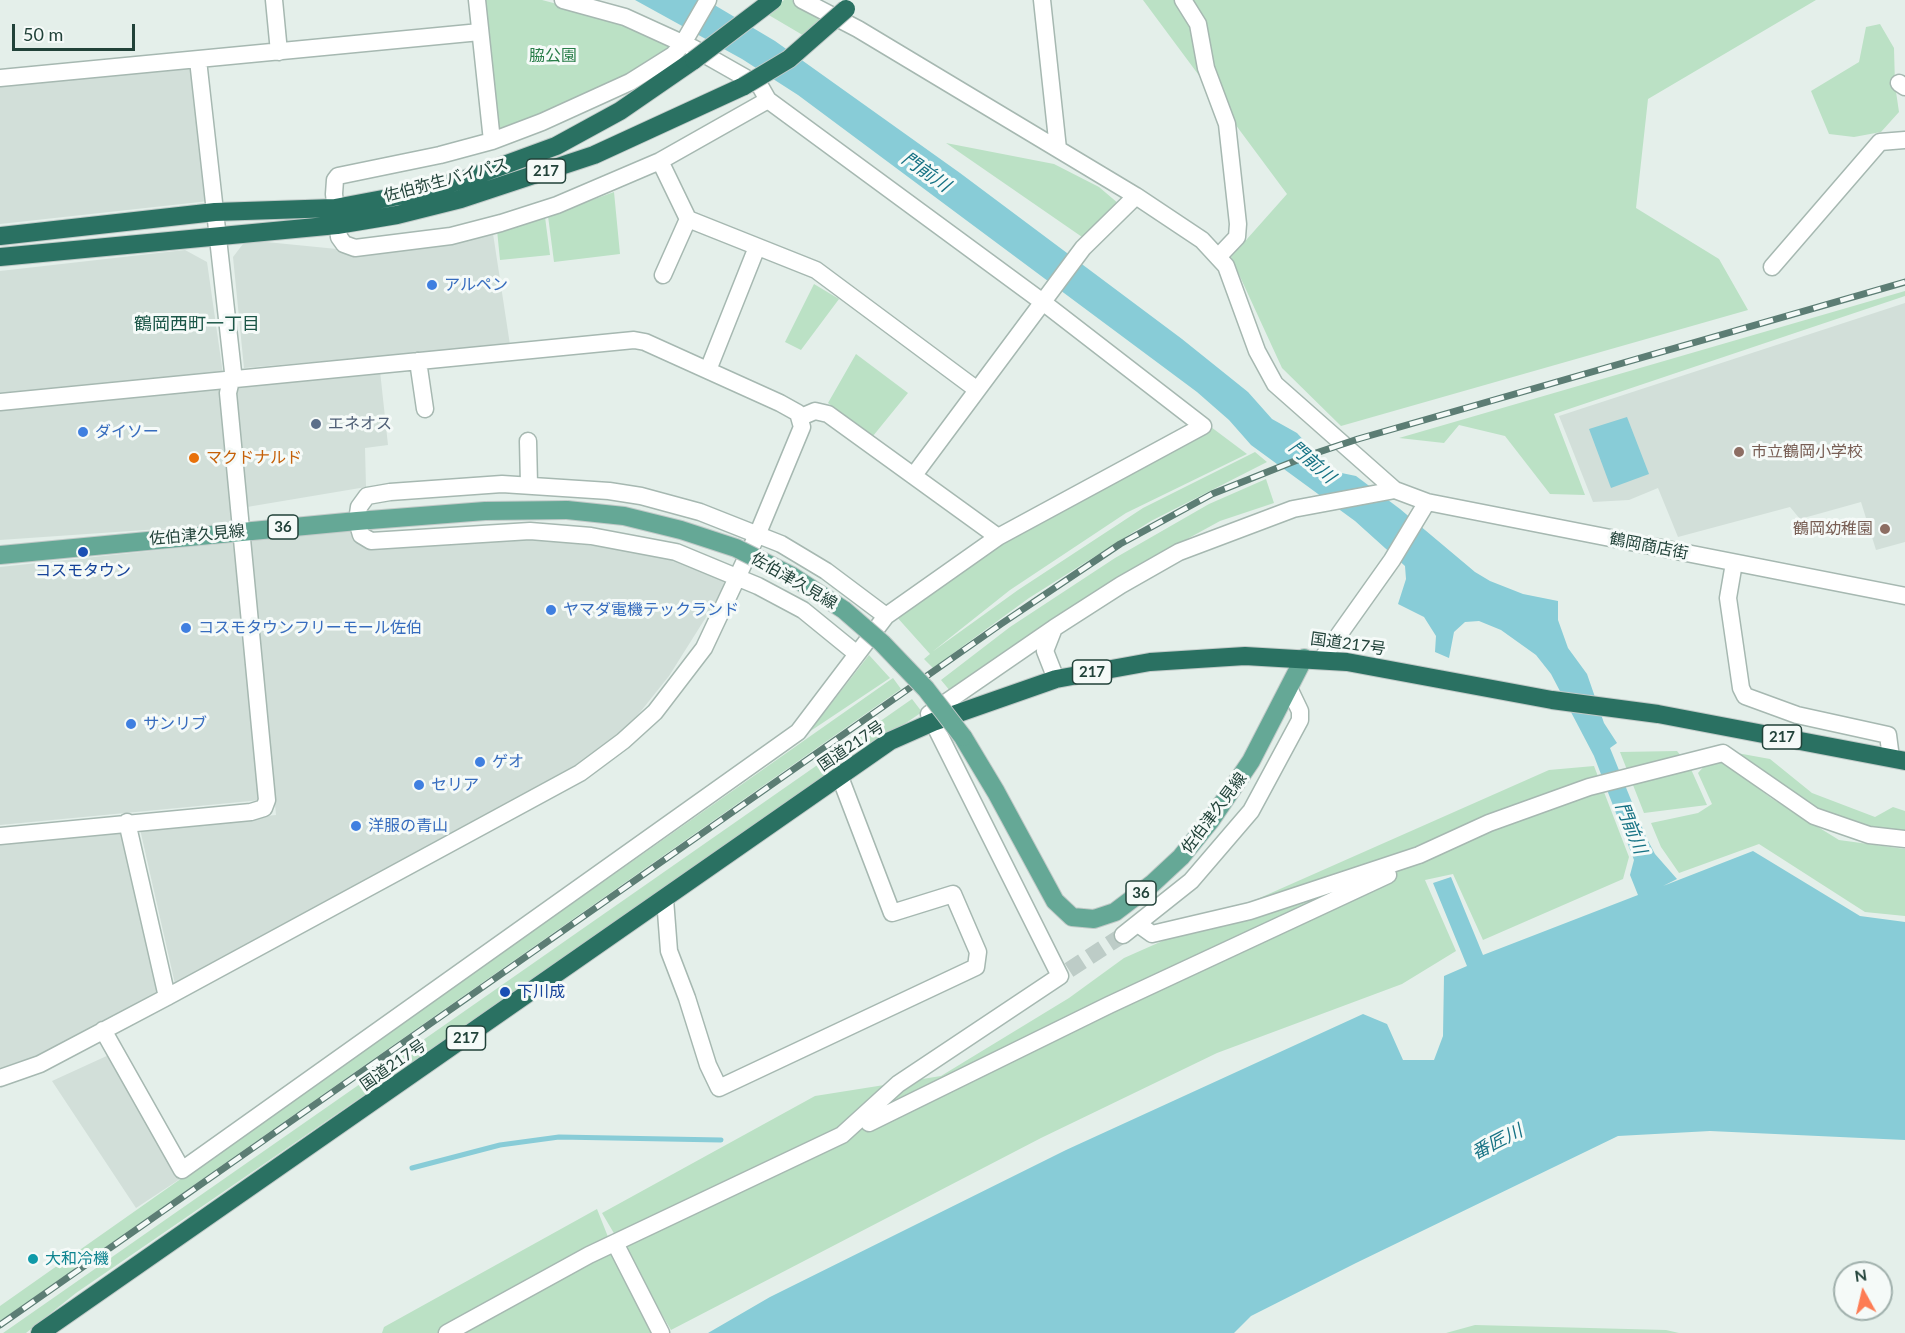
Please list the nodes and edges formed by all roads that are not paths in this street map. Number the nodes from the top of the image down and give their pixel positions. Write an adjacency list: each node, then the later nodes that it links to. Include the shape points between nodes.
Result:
1 (274, 0): 12 (street)
2 (477, 0): 10 (street)
3 (563, 0): 11 (street, via 625,17)
4 (708, 0): 11 (street)
5 (773, 0): 22 (highway, 佐伯弥生バイパス / 217, bridge, via 620,111 556,146 466,178 366,204)
6 (802, 0): 18 (street, via 858,29)
7 (1042, 0): 18 (street)
8 (1183, 0): 27 (street, via 1198,24 1206,68 1227,124 1238,224 1237,237)
9 (850, 5): 22 (highway, 佐伯弥生バイパス / 217, bridge, via 789,59 744,86 594,155 461,199)
10 (480, 32): 12 (street); 17 (street)
11 (685, 40): 15 (street, via 760,86); 17 (street, via 672,55 630,82)
12 (279, 52): 13 (street)
13 (198, 60): 14 (street); 21 (street)
14 (0, 78)
15 (768, 100): 19 (street); 31 (street)
16 (1905, 140): 29 (street, via 1880,142)
17 (492, 141): 22 (street, via 338,176)
18 (1058, 149): 20 (street)
19 (660, 161): 22 (street, via 557,205 452,236 355,248 344,244); 23 (street)
20 (1136, 196): 27 (street, via 1202,240); 31 (street, via 1083,248)
21 (215, 212): 22 (highway, 佐伯弥生バイパス / 217); 24 (street); 25 (highway, 佐伯弥生バイパス / 217)
22 (336, 216): 24 (highway, 佐伯弥生バイパス / 217)
23 (688, 219): 26 (street); 30 (street)
24 (218, 235): 28 (highway, 佐伯弥生バイパス / 217); 34 (street, via 233,372)
25 (0, 236)
26 (757, 247): 33 (street); 35 (street, via 816,270)
27 (1219, 256): 42 (street, via 1234,283 1257,351 1275,384)
28 (0, 257)
29 (1772, 267)
30 (663, 275)
31 (1044, 303): 35 (street); 47 (street, via 1203,426)
32 (418, 361): 33 (street, via 634,340); 34 (street); 37 (street)
33 (708, 370): 38 (street, via 780,403)
34 (230, 381): 36 (street); 45 (street)
35 (976, 389): 40 (street)
36 (0, 402)
37 (425, 409)
38 (801, 417): 40 (street, via 815,411 828,414); 46 (street, via 802,432)
39 (528, 441): 41 (street)
40 (914, 475): 47 (street)
41 (529, 484): 44 (street, via 367,496 361,501); 46 (street, via 641,496)
42 (1388, 491): 43 (street, 鶴岡商店街); 53 (street, via 1293,508 1179,552)
43 (1423, 509): 49 (street, 鶴岡商店街); 55 (street, via 1392,560)
44 (357, 521): 45 (main road, 佐伯津久見線 / 36); 50 (street, via 361,535 371,541 530,531 591,536 676,552); 57 (main road, 佐伯津久見線 / 36, bridge, via 485,511 567,510 624,516 736,548 792,576 844,610 931,694 963,737 1055,902 1072,917 1094,919 1115,912 1181,857 1238,784)
45 (242, 531): 48 (main road, 佐伯津久見線 / 36); 62 (street, via 267,800 264,808)
46 (758, 533): 50 (street); 52 (street, via 826,572)
47 (998, 537): 52 (street)
48 (0, 555)
49 (1734, 563): 51 (street, 鶴岡商店街); 60 (street, via 1728,598 1745,696 1797,715 1888,735)
50 (738, 577): 54 (street, via 803,610); 69 (street, via 708,641 681,681 655,712 615,747 580,772)
51 (1905, 596)
52 (886, 616): 54 (street)
53 (1054, 628): 56 (street, via 1045,651); 59 (street)
54 (856, 654): 70 (street, via 798,732 182,1170)
55 (1312, 659): 56 (highway, 国道217号 / 217, via 1245,656 1150,662); 57 (main road, 佐伯津久見線 / 36); 60 (highway, 国道217号 / 217, via 1658,714)
56 (1056, 679): 58 (highway, 国道217号 / 217)
57 (1288, 688): 67 (street, via 1300,711 1300,720 1251,811 1191,881)
58 (933, 722): 59 (highway, 国道217号 / 217); 73 (street, via 1064,973 898,1084 842,1135)
59 (890, 741): 61 (highway, 国道217号 / 217)
60 (1898, 759)
61 (840, 777): 66 (highway, 国道217号 / 217); 66 (street, via 892,913 953,894 978,952 976,967 719,1088 669,951)
62 (126, 822): 63 (street); 69 (street)
63 (0, 836)
64 (1905, 839): 65 (street, via 1869,834 1814,816 1723,753 1589,788 1489,823)
65 (1425, 852): 67 (street, via 1250,910 1152,934); 72 (street, via 1421,859)
66 (665, 899): 74 (highway, 国道217号 / 217)
67 (1138, 924): 68 (street)
68 (1123, 935)
69 (166, 997): 70 (street)
70 (103, 1030): 71 (street, via 40,1064)
71 (0, 1078)
72 (869, 1123)
73 (615, 1243): 75 (street); 76 (street)
74 (40, 1333)
75 (447, 1333)
76 (662, 1333)

